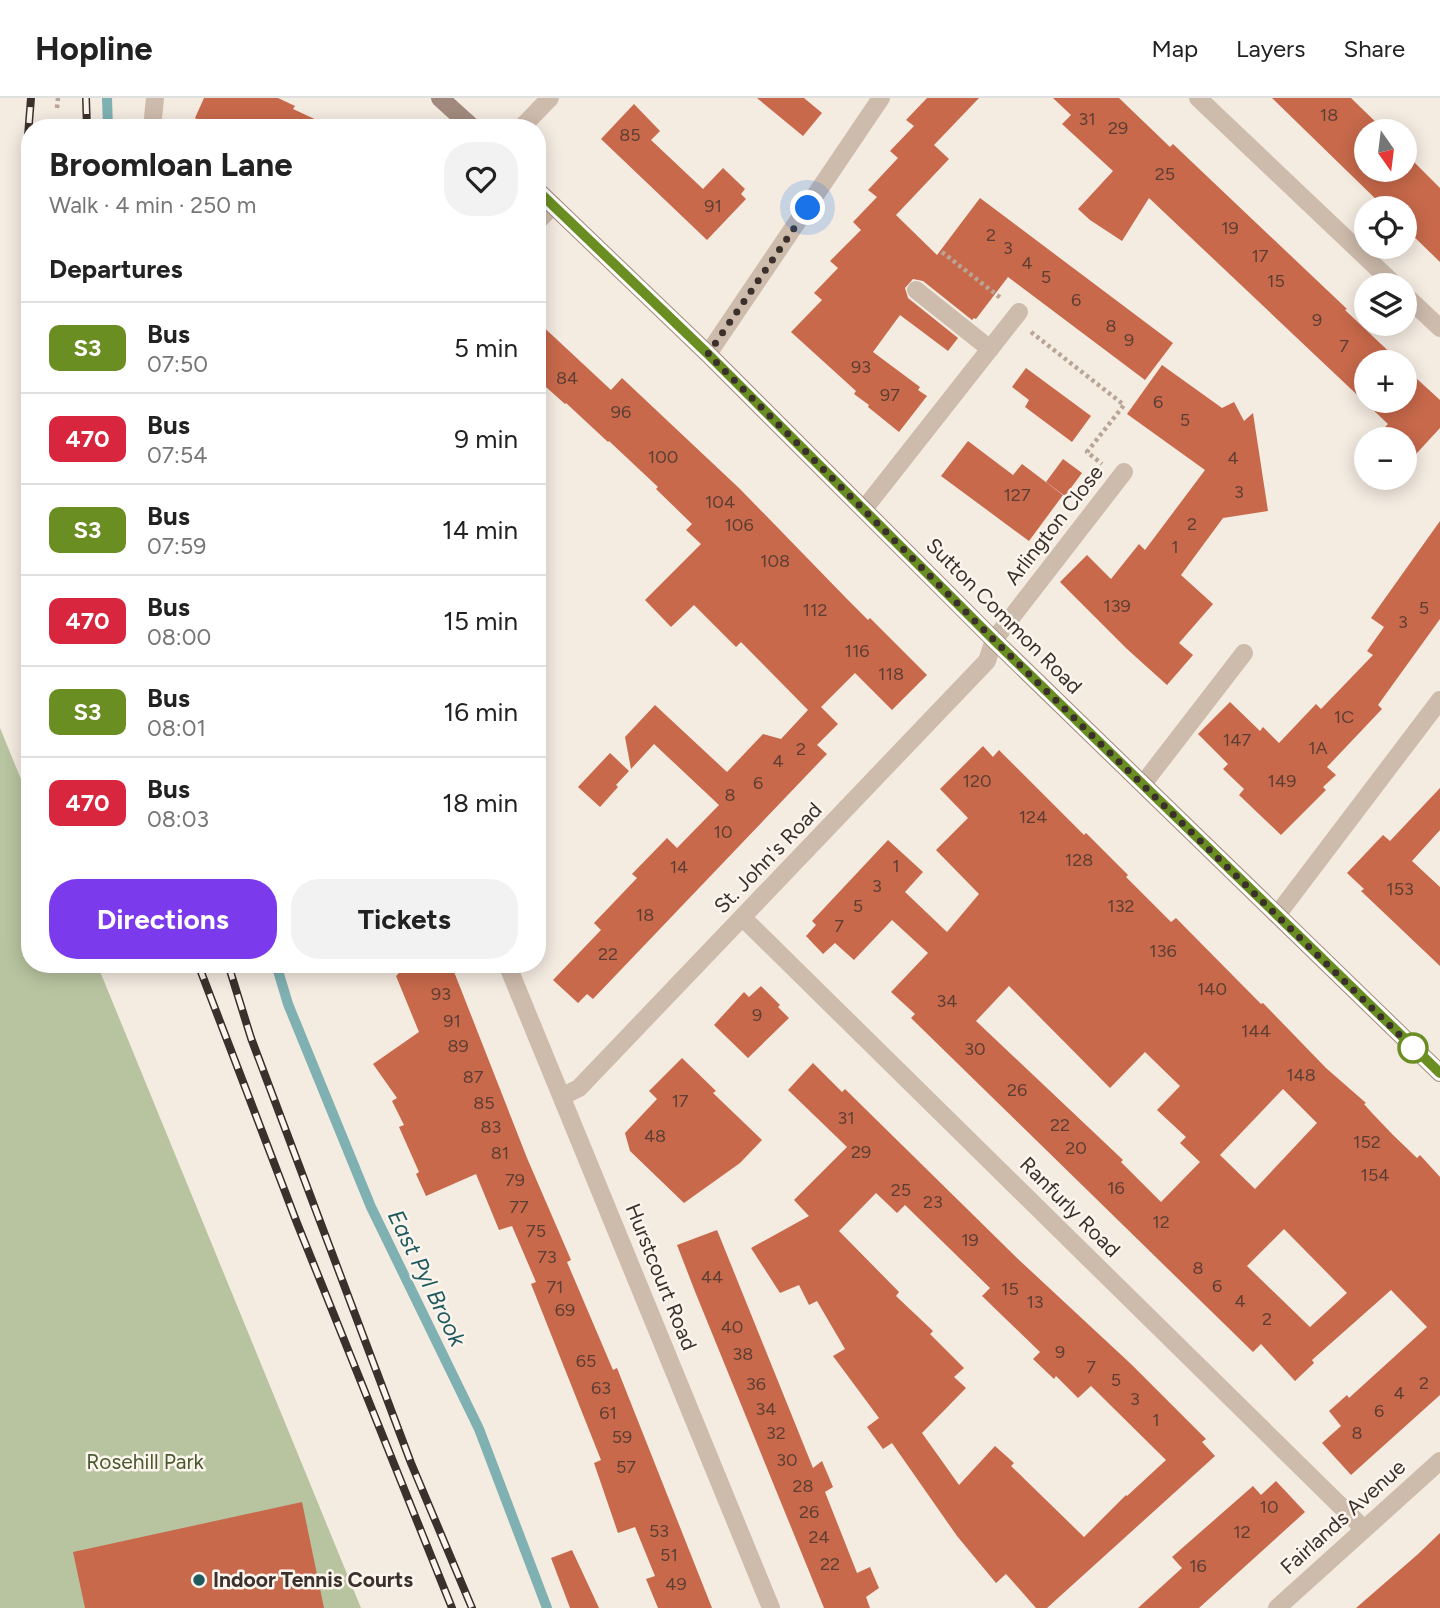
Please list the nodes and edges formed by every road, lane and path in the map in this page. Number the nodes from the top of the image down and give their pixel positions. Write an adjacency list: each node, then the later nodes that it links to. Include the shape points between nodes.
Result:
1 (58, 98): 7 (path)
2 (155, 98): 8 (street)
3 (440, 98): 9 (main road)
4 (550, 98): 10 (street)
5 (881, 98): 21 (street)
6 (1198, 98): 15 (street)
7 (57, 108)
8 (153, 119)
9 (463, 119)
10 (530, 119)
11 (546, 198): 12 (main road, Sutton Common Road)
12 (553, 205): 13 (street); 21 (main road, Sutton Common Road)
13 (546, 212)
14 (942, 252): 18 (path)
15 (1382, 273)
16 (916, 290): 20 (street)
17 (1417, 306): 19 (street)
18 (1019, 312): 20 (street); 22 (path, via 1031,322 1027,329 1124,405 1087,452)
19 (1440, 328)
20 (990, 349): 23 (street)
21 (708, 354): 23 (main road, Sutton Common Road)
22 (1122, 475): 24 (street, Arlington Close)
23 (864, 509): 24 (main road, Sutton Common Road)
24 (994, 640): 27 (main road, Sutton Common Road); 29 (street, St. John's Road, via 987,661)
25 (1244, 653): 27 (street)
26 (1440, 700): 28 (street)
27 (1143, 784): 28 (main road, Sutton Common Road)
28 (1277, 915): 31 (main road, Sutton Common Road)
29 (743, 918): 32 (street, St. John's Road, via 579,1087); 34 (street, Ranfurly Road)
30 (511, 973): 32 (street, Hurstcourt Road)
31 (1440, 1073)
32 (563, 1096): 35 (street, Hurstcourt Road)
33 (1440, 1461): 34 (street, Fairlands Avenue)
34 (1364, 1529): 36 (street, Fairlands Avenue)
35 (771, 1608)
36 (1277, 1608)

